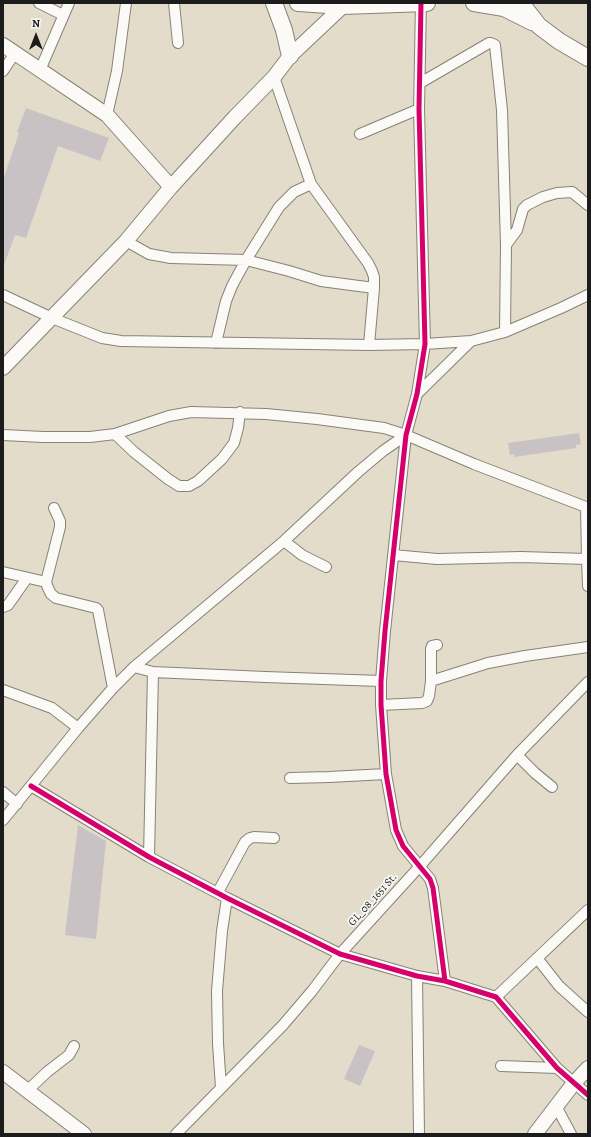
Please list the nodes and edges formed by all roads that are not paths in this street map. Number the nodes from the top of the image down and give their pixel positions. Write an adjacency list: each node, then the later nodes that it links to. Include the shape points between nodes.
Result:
1 (39, 3): 12 (street)
2 (69, 3): 12 (street)
3 (126, 3): 24 (street, via 117,71)
4 (174, 3): 14 (street)
5 (274, 3): 17 (main road)
6 (298, 3): 11 (main road)
7 (421, 3): 8 (main road); 11 (main road); 22 (street)
8 (427, 3)
9 (474, 3): 13 (main road, via 504,8)
10 (522, 3): 13 (main road)
11 (343, 6): 17 (main road)
12 (63, 15): 19 (street)
13 (539, 26): 18 (main road, via 559,42)
14 (178, 43)
15 (3, 45): 16 (main road)
16 (15, 53): 19 (main road); 20 (street)
17 (290, 56): 21 (main road)
18 (588, 58)
19 (40, 70): 24 (main road)
20 (3, 71)
21 (274, 77): 26 (street); 27 (main road)
22 (420, 83): 23 (street); 30 (street, via 489,43 495,45 502,110)
23 (419, 109): 25 (street); 39 (street)
24 (106, 115): 27 (main road)
25 (360, 134)
26 (311, 184): 31 (street, via 294,192 279,207); 32 (street, via 368,263 374,277)
27 (171, 187): 29 (main road)
28 (588, 205): 30 (street, via 572,192 543,197 523,209 516,230)
29 (126, 241): 31 (street, via 149,254 171,258); 35 (main road)
30 (506, 245): 36 (street)
31 (246, 260): 32 (street, via 321,281); 38 (street, via 226,301)
32 (374, 288): 40 (street)
33 (3, 295): 35 (street)
34 (588, 295): 36 (street)
35 (52, 318): 38 (street, via 102,338 121,341); 41 (main road)
36 (505, 332): 37 (street)
37 (471, 341): 39 (street); 42 (street)
38 (216, 343): 40 (street)
39 (425, 344): 40 (street); 42 (street)
40 (369, 345)
41 (3, 368)
42 (417, 394): 46 (street)
43 (240, 412): 44 (street, via 198,412 169,416); 44 (street, via 234,443 222,459 189,486 178,486 168,480); 46 (street, via 384,428)
44 (115, 434): 45 (street, via 90,437)
45 (3, 435)
46 (406, 435): 48 (street); 49 (street, via 358,472); 50 (street)
47 (54, 508): 55 (street, via 60,527)
48 (587, 508): 51 (street)
49 (284, 541): 52 (street, via 302,555); 60 (street)
50 (393, 555): 51 (street, via 437,559); 62 (street)
51 (587, 559): 56 (street)
52 (326, 566)
53 (3, 572): 54 (street)
54 (27, 578): 55 (street); 57 (street, via 8,605)
55 (46, 582): 65 (street, via 51,594 56,598 98,610)
56 (588, 586)
57 (3, 607)
58 (437, 645): 63 (street, via 431,649)
59 (588, 647): 63 (street, via 488,663)
60 (134, 667): 61 (street); 65 (street)
61 (153, 672): 62 (street); 78 (street)
62 (381, 681): 67 (street)
63 (431, 681): 67 (street, via 430,696 422,703)
64 (588, 682): 69 (street, GL_08_1651 St.)
65 (113, 688): 68 (street)
66 (3, 690): 68 (street, via 52,708)
67 (382, 705): 70 (street)
68 (78, 728): 72 (street)
69 (517, 755): 73 (street); 79 (street, GL_08_1651 St.)
70 (386, 774): 71 (street); 79 (street, via 396,830 403,846)
71 (290, 778)
72 (31, 786): 75 (street); 78 (street)
73 (552, 787)
74 (3, 792): 75 (street)
75 (17, 804): 76 (street)
76 (3, 820)
77 (274, 838): 80 (street, via 254,837 245,842)
78 (149, 857): 80 (street)
79 (420, 866): 83 (street, GL_08_1651 St.); 86 (street, via 433,888)
80 (218, 892): 81 (street)
81 (227, 898): 83 (street); 95 (street, via 217,991)
82 (588, 910): 84 (street)
83 (340, 954): 85 (street); 95 (street, GL_08_1651 St., via 283,1025)
84 (537, 958): 87 (street); 88 (street, via 559,986)
85 (417, 976): 86 (street); 101 (street)
86 (445, 980): 87 (street)
87 (496, 997): 91 (street)
88 (588, 1012)
89 (74, 1046): 96 (street, via 70,1055)
90 (501, 1066): 91 (street)
91 (557, 1068): 94 (street)
92 (588, 1068): 94 (main road)
93 (3, 1072): 96 (main road)
94 (574, 1083): 97 (street); 98 (main road)
95 (221, 1088): 100 (street, GL_08_1651 St.)
96 (28, 1090): 99 (main road)
97 (588, 1095)
98 (556, 1106): 102 (main road); 103 (street)
99 (84, 1134)
100 (176, 1134)
101 (419, 1134)
102 (535, 1134)
103 (571, 1134)

